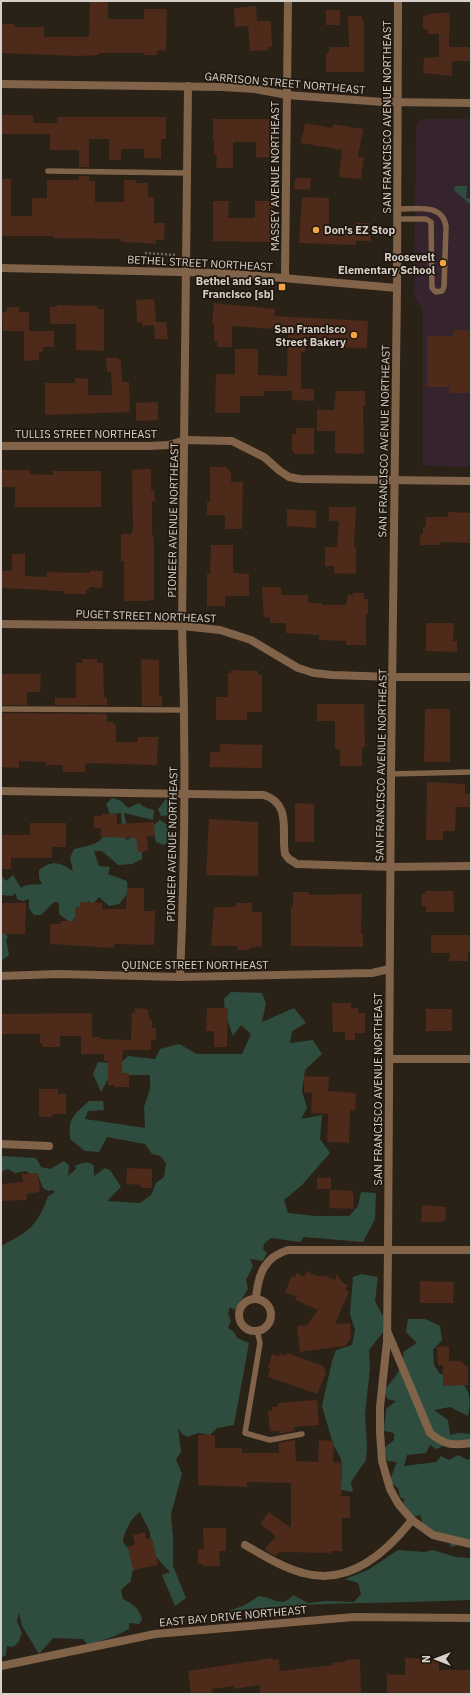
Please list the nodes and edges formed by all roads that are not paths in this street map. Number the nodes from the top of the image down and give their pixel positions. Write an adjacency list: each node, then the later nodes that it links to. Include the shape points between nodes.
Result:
1 (288, 1): 5 (street, MASSEY AVENUE NORTHEAST)
2 (398, 1): 6 (street, SAN FRANCISCO AVENUE NORTHEAST)
3 (1, 84): 4 (street, GARRISON STREET NORTHEAST)
4 (188, 86): 5 (street, GARRISON STREET NORTHEAST, via 255,89); 9 (street, PIONEER AVENUE NORTHEAST)
5 (286, 95): 6 (street, GARRISON STREET NORTHEAST); 14 (street, MASSEY AVENUE NORTHEAST)
6 (399, 102): 7 (street, GARRISON STREET NORTHEAST); 10 (street, SAN FRANCISCO AVENUE NORTHEAST)
7 (471, 102)
8 (48, 170): 9 (lane)
9 (188, 172): 13 (street, PIONEER AVENUE NORTHEAST)
10 (398, 209): 11 (street, SAN FRANCISCO AVENUE NORTHEAST); 11 (lane, via 431,209 444,219 446,227 442,291 436,292 432,288 431,222 426,219)
11 (398, 219): 15 (street, SAN FRANCISCO AVENUE NORTHEAST)
12 (1, 268): 13 (street, BETHEL STREET NORTHEAST)
13 (186, 271): 14 (street, BETHEL STREET NORTHEAST); 16 (street, PIONEER AVENUE NORTHEAST)
14 (285, 278): 15 (street, BETHEL STREET NORTHEAST)
15 (397, 288): 18 (street, SAN FRANCISCO AVENUE NORTHEAST)
16 (186, 440): 17 (street, TULLIS STREET NORTHEAST, via 168,445 149,446); 18 (street, TULLIS STREET NORTHEAST, via 232,441 264,457 280,471 300,479); 21 (street, PIONEER AVENUE NORTHEAST)
17 (1, 446)
18 (394, 481): 19 (street, TULLIS STREET NORTHEAST); 22 (street, SAN FRANCISCO AVENUE NORTHEAST)
19 (471, 481)
20 (1, 624): 21 (street, PUGET STREET NORTHEAST)
21 (182, 626): 22 (street, PUGET STREET NORTHEAST, via 236,633 298,668 314,673 332,676); 25 (street, PIONEER AVENUE NORTHEAST)
22 (393, 677): 23 (street, PUGET STREET NORTHEAST); 27 (street, SAN FRANCISCO AVENUE NORTHEAST)
23 (471, 677)
24 (1, 709): 25 (lane)
25 (185, 710): 29 (street, PIONEER AVENUE NORTHEAST)
26 (471, 772): 27 (lane)
27 (391, 774): 31 (street, SAN FRANCISCO AVENUE NORTHEAST)
28 (1, 792): 29 (street)
29 (184, 794): 31 (street, via 271,797 278,803 284,817 285,854 297,864); 34 (street, PIONEER AVENUE NORTHEAST)
30 (471, 866): 31 (street)
31 (391, 867): 32 (street, SAN FRANCISCO AVENUE NORTHEAST)
32 (389, 969): 34 (street, QUINCE STREET NORTHEAST, via 372,973); 35 (street, SAN FRANCISCO AVENUE NORTHEAST)
33 (1, 976): 34 (street, QUINCE STREET NORTHEAST, via 58,974)
34 (180, 978)
35 (391, 1059): 36 (street); 40 (street, SAN FRANCISCO AVENUE NORTHEAST)
36 (471, 1059)
37 (1, 1144): 38 (street)
38 (49, 1146)
39 (471, 1250): 40 (street)
40 (388, 1251): 41 (street, via 280,1252 264,1265 259,1274); 43 (street, SAN FRANCISCO AVENUE NORTHEAST)
41 (256, 1298): 42 (street, via 269,1306 271,1316 266,1326); 42 (street, via 242,1305 239,1315 240,1321 247,1329)
42 (257, 1330): 44 (lane, via 260,1343 245,1433 270,1440)
43 (386, 1330): 45 (street, via 430,1433 443,1443 457,1446); 46 (street, SAN FRANCISCO AVENUE NORTHEAST, via 380,1407 382,1461 390,1489)
44 (302, 1434)
45 (471, 1443)
46 (412, 1520): 47 (street, SAN FRANCISCO AVENUE NORTHEAST, via 433,1535); 48 (street, via 373,1560 354,1569 332,1574 303,1573)
47 (471, 1544)
48 (245, 1545)
49 (471, 1618): 50 (street, EAST BAY DRIVE NORTHEAST, via 354,1617 155,1634)
50 (1, 1666)

